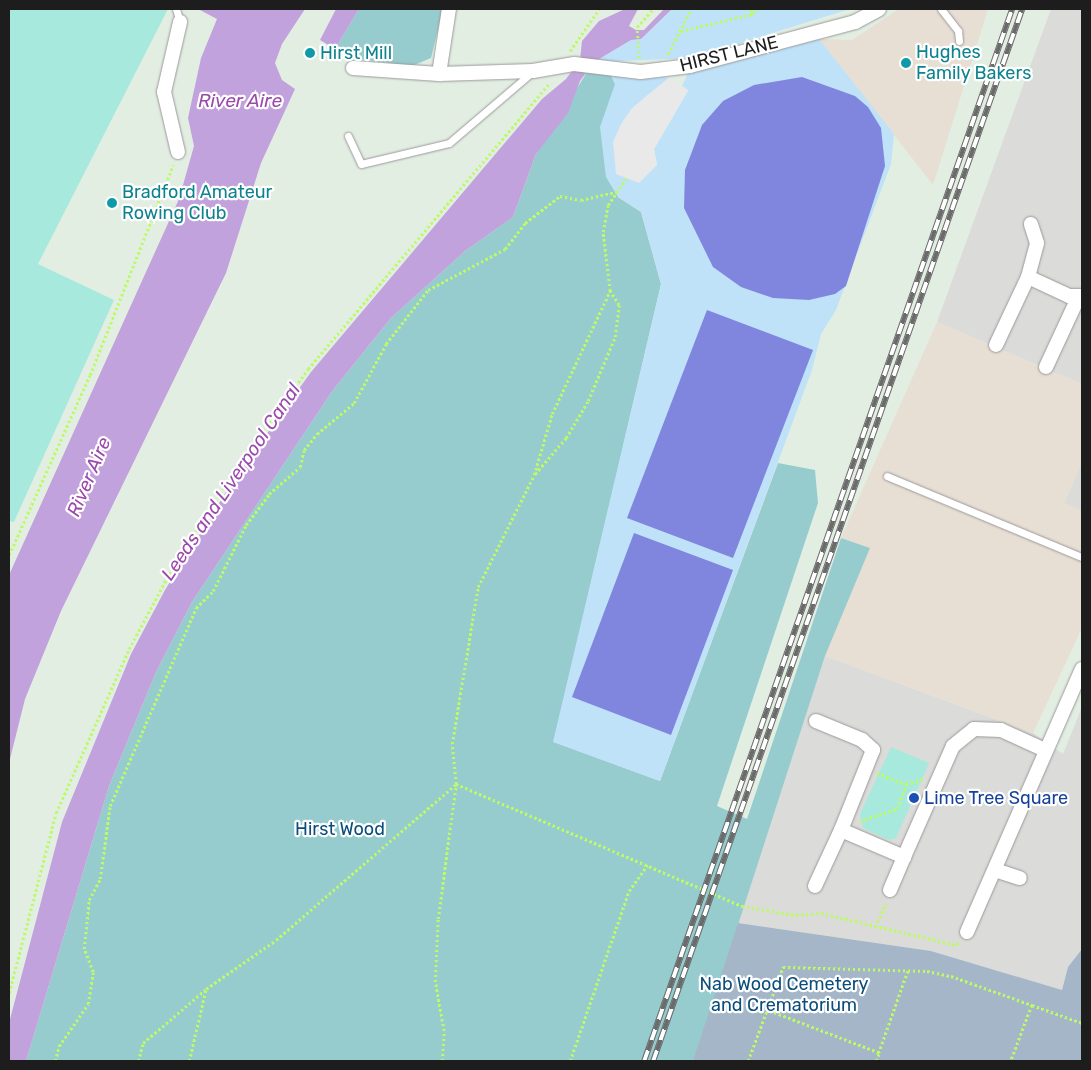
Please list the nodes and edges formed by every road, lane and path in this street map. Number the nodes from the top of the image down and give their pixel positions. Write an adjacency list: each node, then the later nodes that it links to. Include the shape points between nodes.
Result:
1 (448, 9): 18 (street)
2 (599, 9): 15 (path, via 572,42)
3 (653, 9): 13 (path, via 637,27)
4 (691, 9): 11 (path)
5 (751, 9): 9 (path)
6 (757, 9): 9 (path)
7 (879, 9): 15 (street, HIRST LANE, via 855,22 690,66 641,72)
8 (941, 9): 12 (lane, via 958,31)
9 (752, 14): 11 (path)
10 (178, 15): 20 (street, via 164,92)
11 (681, 31): 14 (path, via 670,46)
12 (959, 41)
13 (636, 44)
14 (668, 61)
15 (568, 65): 17 (street); 52 (path, via 308,369 248,451 169,574 129,649 56,813)
16 (353, 68): 18 (street)
17 (533, 71): 18 (street); 19 (lane, via 449,143 361,164)
18 (440, 74)
19 (348, 136)
20 (178, 152): 31 (path, via 90,375)
21 (626, 178): 22 (path)
22 (616, 192): 25 (path, via 603,232); 57 (path, via 581,200 560,196 525,223 505,249 428,290 386,344 358,397 317,434 304,450 300,467 269,494 246,525 213,591 196,608 110,806 100,879 89,900 84,949 93,972 88,1004 59,1046)
23 (1031, 224): 24 (street, via 1037,242)
24 (1028, 277): 26 (street); 27 (street)
25 (610, 291): 29 (path, via 552,414); 29 (path, via 620,305 615,337 588,401 566,438)
26 (1080, 297): 28 (street)
27 (996, 345)
28 (1046, 367)
29 (534, 475): 38 (path, via 478,587 452,744)
30 (887, 476): 32 (lane)
31 (9, 555)
32 (1082, 557)
33 (1082, 669): 35 (street)
34 (816, 721): 36 (street, via 868,744 873,750)
35 (1045, 750): 37 (street, via 1001,730 974,729 953,746); 43 (street)
36 (866, 769): 39 (path); 40 (street)
37 (939, 774): 39 (path); 41 (street)
38 (456, 784): 42 (path); 51 (path, via 276,940); 60 (path, via 438,919 435,982 444,1031)
39 (906, 784): 40 (path, via 896,809)
40 (841, 828): 41 (street); 45 (street)
41 (904, 857): 46 (street)
42 (647, 865): 48 (path, via 742,906 796,915 821,913); 61 (path, via 629,891)
43 (995, 870): 44 (street); 49 (street)
44 (1020, 878)
45 (814, 886)
46 (890, 890)
47 (883, 912): 48 (path)
48 (875, 927): 49 (path, via 956,945)
49 (967, 932)
50 (908, 971): 53 (path, via 951,976); 54 (path, via 783,968); 56 (path)
51 (206, 989): 58 (path, via 143,1042); 59 (path)
52 (9, 993)
53 (1032, 1005): 55 (path); 64 (path)
54 (767, 1010): 56 (path); 62 (path)
55 (1082, 1022)
56 (879, 1053): 63 (path)
57 (55, 1061)
58 (138, 1061)
59 (189, 1061)
60 (442, 1061)
61 (570, 1061)
62 (748, 1061)
63 (876, 1061)
64 (1011, 1061)

